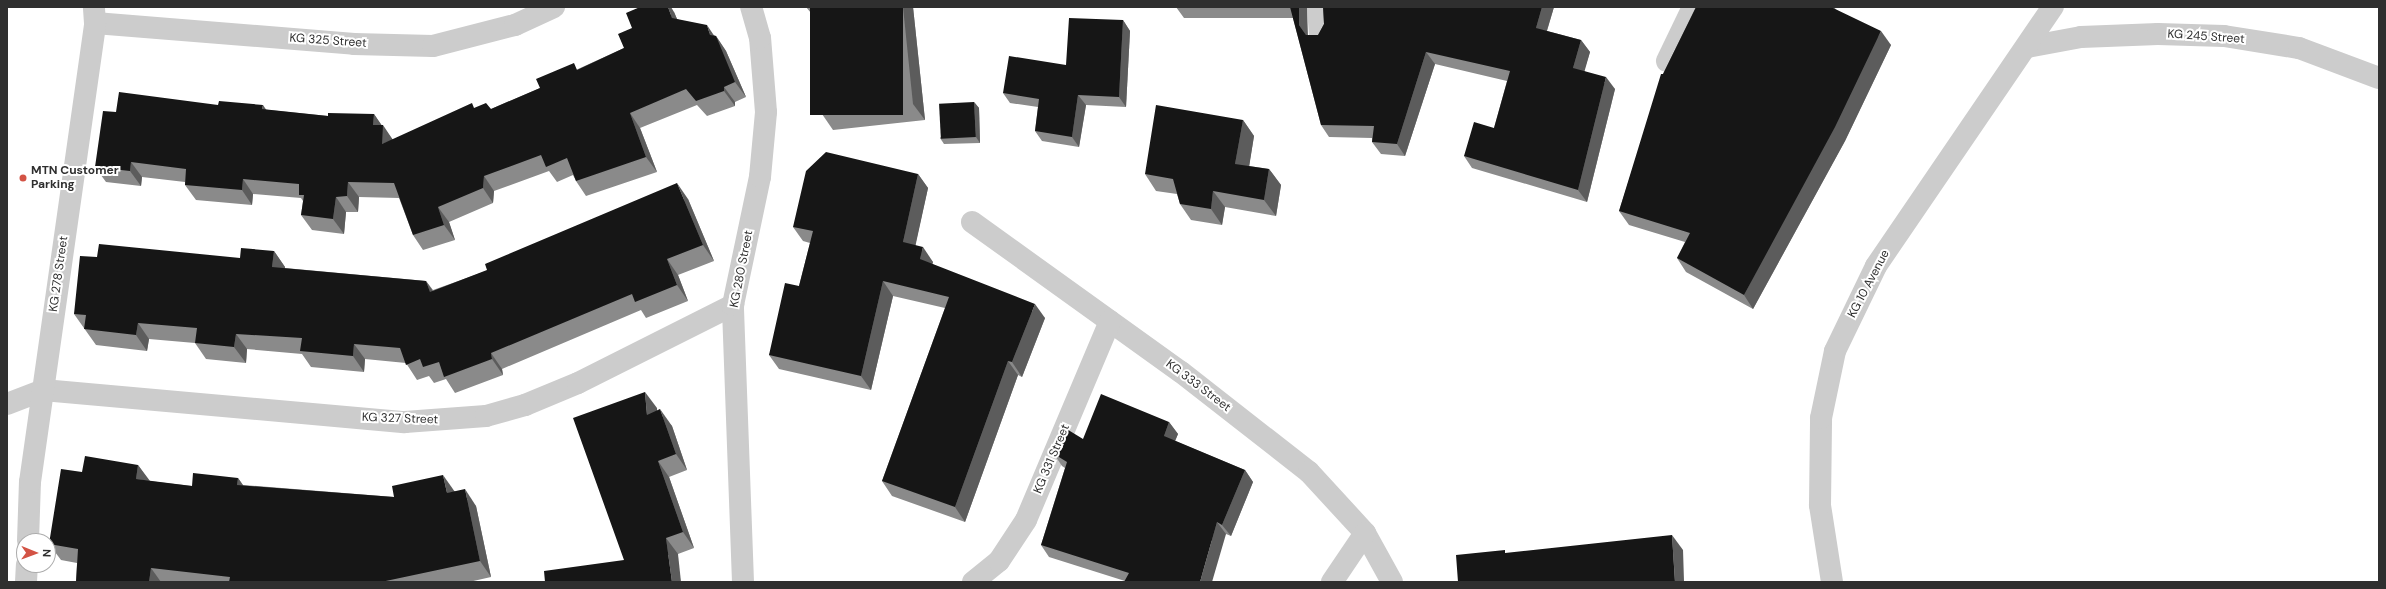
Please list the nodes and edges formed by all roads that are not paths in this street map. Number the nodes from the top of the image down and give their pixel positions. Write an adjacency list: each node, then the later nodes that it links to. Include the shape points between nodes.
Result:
1 (554, 7): 6 (street, KG 325 Street, via 515,25 433,46 354,44)
2 (751, 7): 12 (street, KG 280 Street, via 760,38 766,112 760,177)
3 (1318, 7): 7 (street)
4 (1693, 7): 9 (street)
5 (2053, 7): 8 (street, KG 10 Avenue)
6 (95, 15): 14 (street, KG 278 Street)
7 (1320, 36)
8 (2027, 47): 10 (street, KG 245 Street, via 2081,36 2224,36 2299,48); 22 (street, KG 10 Avenue, via 1876,266 1835,351 1821,418 1820,505)
9 (1667, 61)
10 (2379, 78)
11 (972, 222): 13 (street, KG 333 Street)
12 (733, 305): 14 (street, KG 327 Street, via 578,383 525,405 486,416 405,422); 18 (street, KG 280 Street)
13 (1110, 321): 17 (street, KG 333 Street, via 1309,472); 19 (street, KG 331 Street, via 1026,520 999,561)
14 (43, 390): 15 (street); 16 (street, KG 278 Street, via 30,482)
15 (7, 404)
16 (28, 533)
17 (1364, 534): 20 (street); 21 (street, KG 333 Street)
18 (743, 582)
19 (973, 582)
20 (1332, 582)
21 (1392, 582)
22 (1832, 582)

